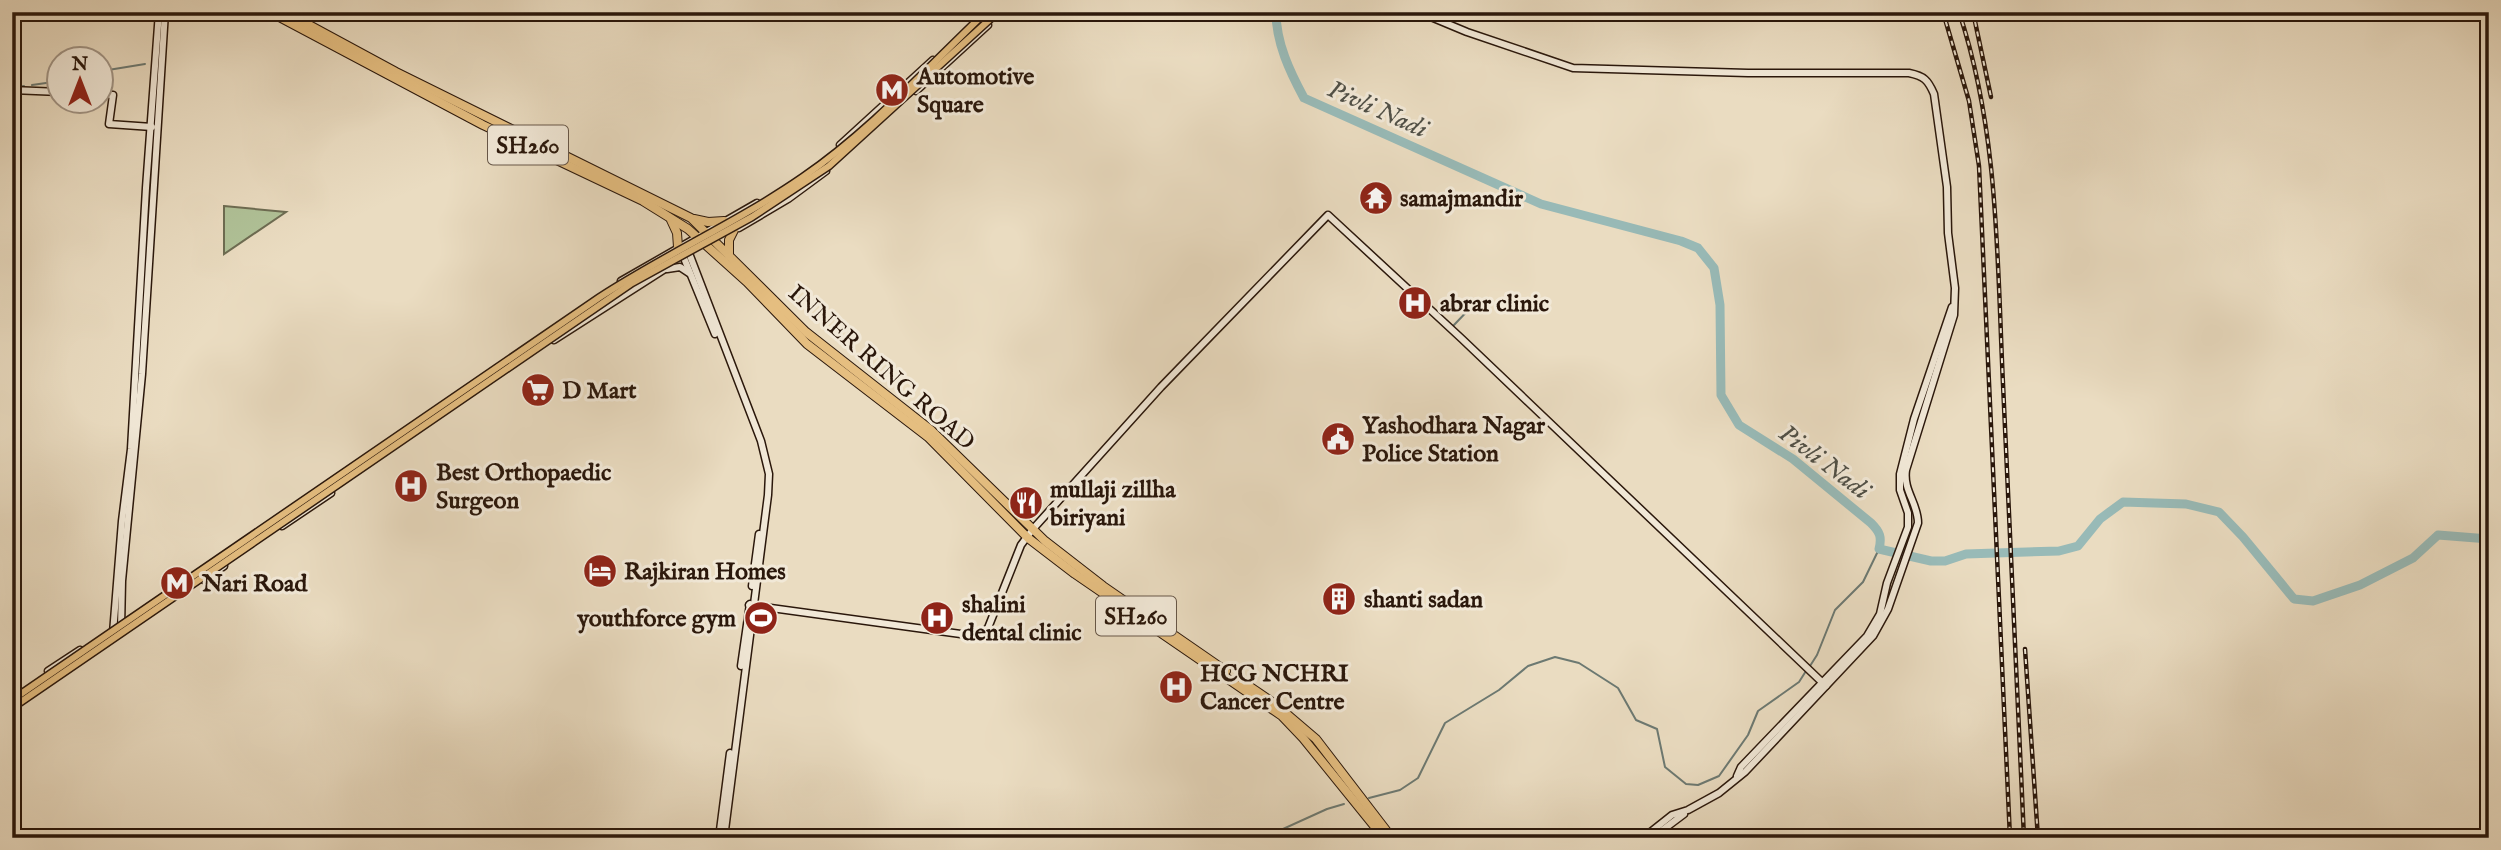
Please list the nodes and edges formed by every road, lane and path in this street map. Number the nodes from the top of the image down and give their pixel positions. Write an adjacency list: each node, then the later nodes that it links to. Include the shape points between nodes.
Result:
1 (159, 12): 8 (street)
2 (165, 12): 8 (street)
3 (270, 12): 14 (highway, INNER RING ROAD / SH260, via 482,125)
4 (285, 12): 15 (highway, INNER RING ROAD)
5 (984, 12): 16 (street, via 816,166); 35 (main road, bridge, via 852,138 802,178 600,297)
6 (1000, 12): 17 (street, via 824,173); 36 (main road, bridge, via 804,185 632,283)
7 (1419, 12): 25 (street, via 1573,68 1922,75 1934,94 1955,288 1954,315)
8 (161, 29): 12 (street); 13 (street)
9 (12, 90): 10 (street)
10 (46, 91)
11 (110, 116): 12 (street, via 109,124)
12 (152, 127): 13 (street)
13 (149, 189): 26 (street)
14 (664, 213): 19 (highway, INNER RING ROAD / SH260); 20 (highway, via 675,226)
15 (691, 218): 16 (highway); 18 (highway, INNER RING ROAD); 19 (highway)
16 (724, 221): 18 (street)
17 (734, 230): 19 (street); 22 (highway)
18 (705, 231): 19 (highway, INNER RING ROAD); 19 (street)
19 (704, 243): 20 (street); 21 (highway); 21 (street); 22 (highway, INNER RING ROAD); 22 (highway); 24 (street, via 695,257)
20 (681, 245): 21 (street); 30 (street, via 529,342)
21 (687, 256): 23 (street); 24 (street)
22 (725, 257): 27 (highway, INNER RING ROAD, via 806,331 932,431); 28 (highway, INNER RING ROAD / SH260, via 807,344 928,437)
23 (661, 270): 24 (street, via 680,267); 32 (street)
24 (695, 275): 29 (street, via 765,470)
25 (1929, 385): 34 (street, via 1900,474 1908,513 1906,534 1881,609 1873,628); 34 (street, via 1905,476 1918,516 1915,536 1877,631)
26 (127, 502): 30 (street); 31 (street)
27 (1033, 529): 28 (street); 34 (street, via 1161,387 1328,215); 37 (highway, INNER RING ROAD, via 1103,586 1275,704 1315,739)
28 (1028, 538): 29 (street, via 1021,545 988,628 980,634); 37 (highway, INNER RING ROAD / SH260, via 1282,716)
29 (751, 605): 40 (street)
30 (121, 622): 31 (street); 32 (street)
31 (113, 628): 33 (street); 35 (street)
32 (121, 636): 33 (street)
33 (112, 642): 36 (street)
34 (1822, 682): 38 (street, via 1745,772)
35 (12, 699)
36 (12, 710)
37 (1349, 790): 39 (highway, SH260)
38 (1688, 810): 43 (street, via 1672,815); 44 (street)
39 (1369, 815): 41 (highway, SH260); 42 (highway)
40 (721, 838)
41 (1384, 838)
42 (1392, 838)
43 (1643, 838)
44 (1652, 838)

